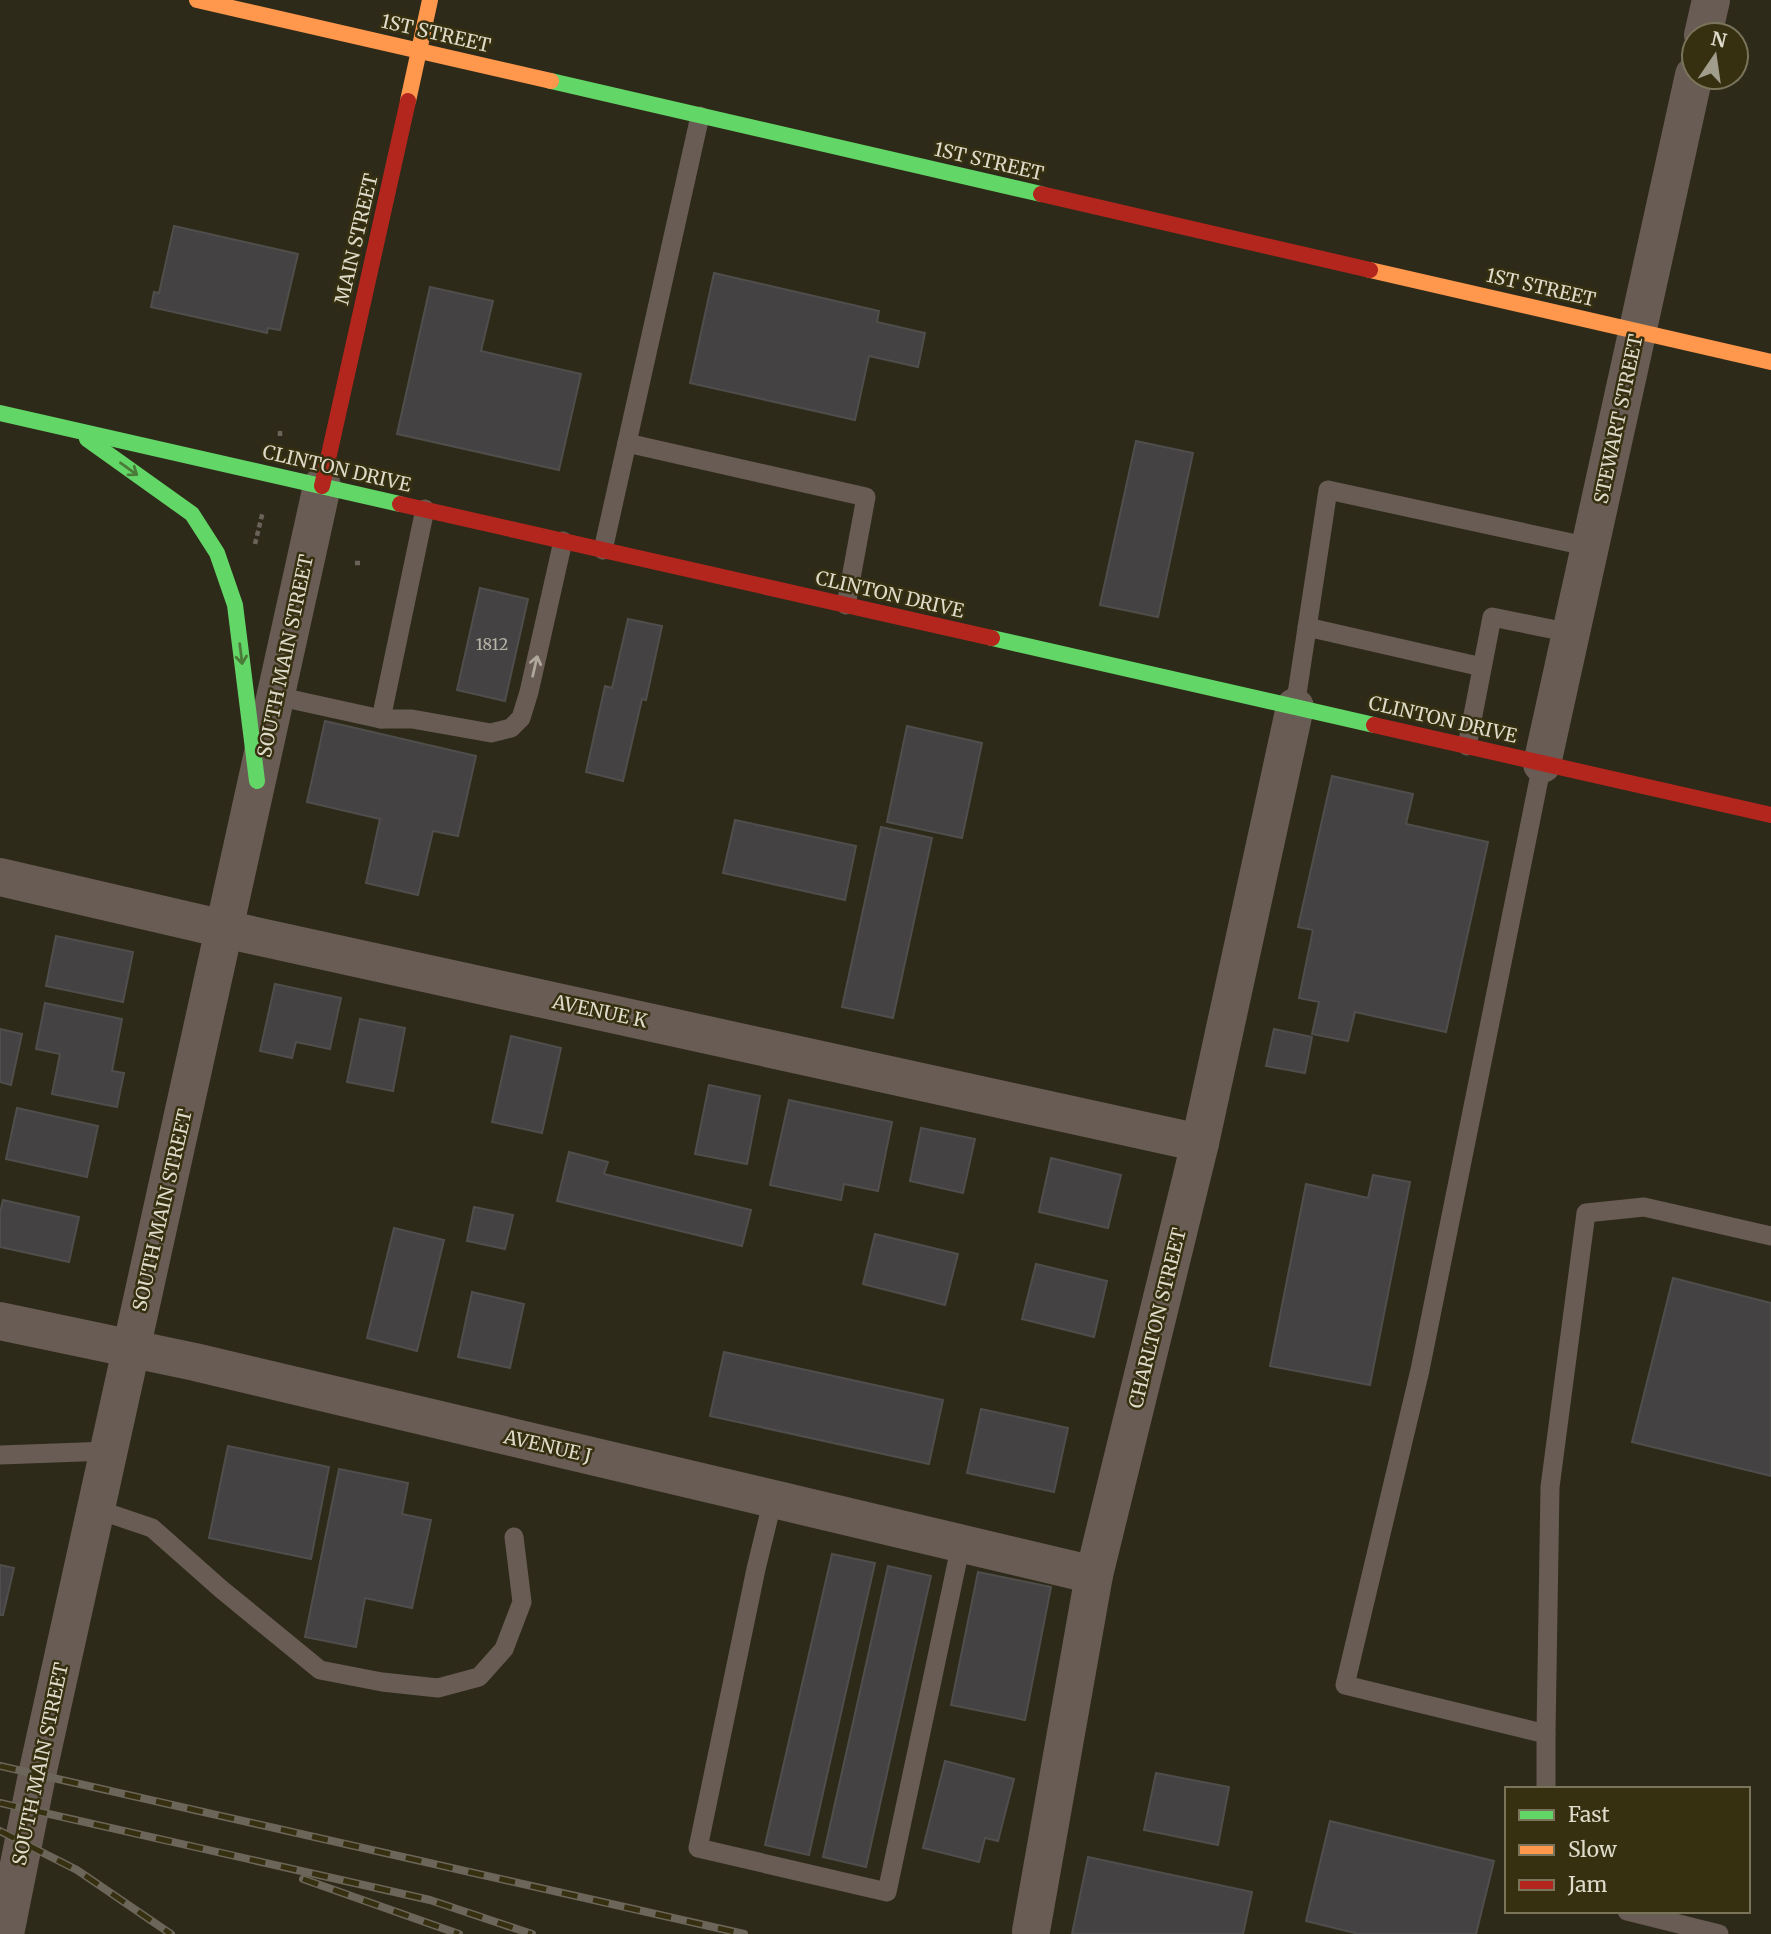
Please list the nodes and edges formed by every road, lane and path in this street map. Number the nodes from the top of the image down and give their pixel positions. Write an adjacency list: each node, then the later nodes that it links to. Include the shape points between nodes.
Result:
1 (197, 0): 5 (main road, 1ST STREET)
2 (430, 0): 5 (main road, MAIN STREET)
3 (1711, 0): 4 (street)
4 (1706, 21)
5 (418, 51): 7 (main road, 1ST STREET); 15 (main road, MAIN STREET)
6 (1690, 91): 8 (street, STEWART STREET)
7 (699, 116): 8 (main road, 1ST STREET); 14 (lane)
8 (1637, 331): 9 (main road, 1ST STREET); 20 (street, STEWART STREET)
9 (1771, 362)
10 (0, 413): 12 (main road, CLINTON DRIVE)
11 (280, 428): 13 (path)
12 (74, 429): 15 (main road, CLINTON DRIVE); 31 (main road, one-way to 31, via 192,514 217,553 235,605)
13 (280, 436)
14 (627, 443): 21 (lane); 22 (lane, via 866,497)
15 (322, 486): 17 (main road, CLINTON DRIVE); 26 (street, SOUTH MAIN STREET)
16 (264, 505): 19 (path)
17 (425, 509): 18 (main road, CLINTON DRIVE); 28 (lane)
18 (564, 541): 21 (main road, CLINTON DRIVE); 28 (lane, one-way to 18, via 412,719 491,733 511,729 521,718 529,692)
19 (256, 544)
20 (1590, 547): 23 (lane, via 1328,490); 24 (street, STEWART STREET)
21 (603, 550): 22 (main road, CLINTON DRIVE)
22 (846, 605): 27 (main road, CLINTON DRIVE)
23 (1307, 628): 25 (lane); 27 (lane)
24 (1571, 633): 25 (lane, via 1492,617); 30 (street, STEWART STREET)
25 (1482, 667): 29 (lane)
26 (276, 696): 28 (lane); 31 (street, SOUTH MAIN STREET)
27 (1295, 707): 29 (main road, CLINTON DRIVE); 35 (street, CHARLTON STREET)
28 (382, 719)
29 (1467, 746): 30 (main road, CLINTON DRIVE)
30 (1542, 764): 32 (main road, CLINTON DRIVE); 46 (lane, via 1420,1370 1345,1685)
31 (257, 781): 34 (street, SOUTH MAIN STREET)
32 (1771, 815)
33 (0, 877): 34 (street, AVENUE K)
34 (225, 929): 35 (street, AVENUE K); 38 (street, SOUTH MAIN STREET)
35 (1200, 1143): 45 (street, CHARLTON STREET)
36 (1771, 1236): 46 (lane, via 1644,1207 1586,1213 1550,1487)
37 (0, 1321): 38 (street, AVENUE J)
38 (131, 1348): 39 (street, SOUTH MAIN STREET); 41 (street, AVENUE J)
39 (109, 1451): 40 (lane); 42 (street, SOUTH MAIN STREET)
40 (0, 1455)
41 (774, 1499): 44 (street, AVENUE J); 44 (lane, via 698,1848 887,1892)
42 (96, 1509): 43 (lane, via 152,1528 320,1670 438,1688 479,1677 504,1649 522,1602); 50 (street, SOUTH MAIN STREET)
43 (514, 1537)
44 (961, 1544): 45 (street, AVENUE J)
45 (1094, 1575): 49 (street, CHARLTON STREET)
46 (1546, 1734): 47 (lane)
47 (1546, 1787)
48 (1635, 1913): 51 (lane)
49 (1031, 1933)
50 (5, 1934)
51 (1719, 1934)

